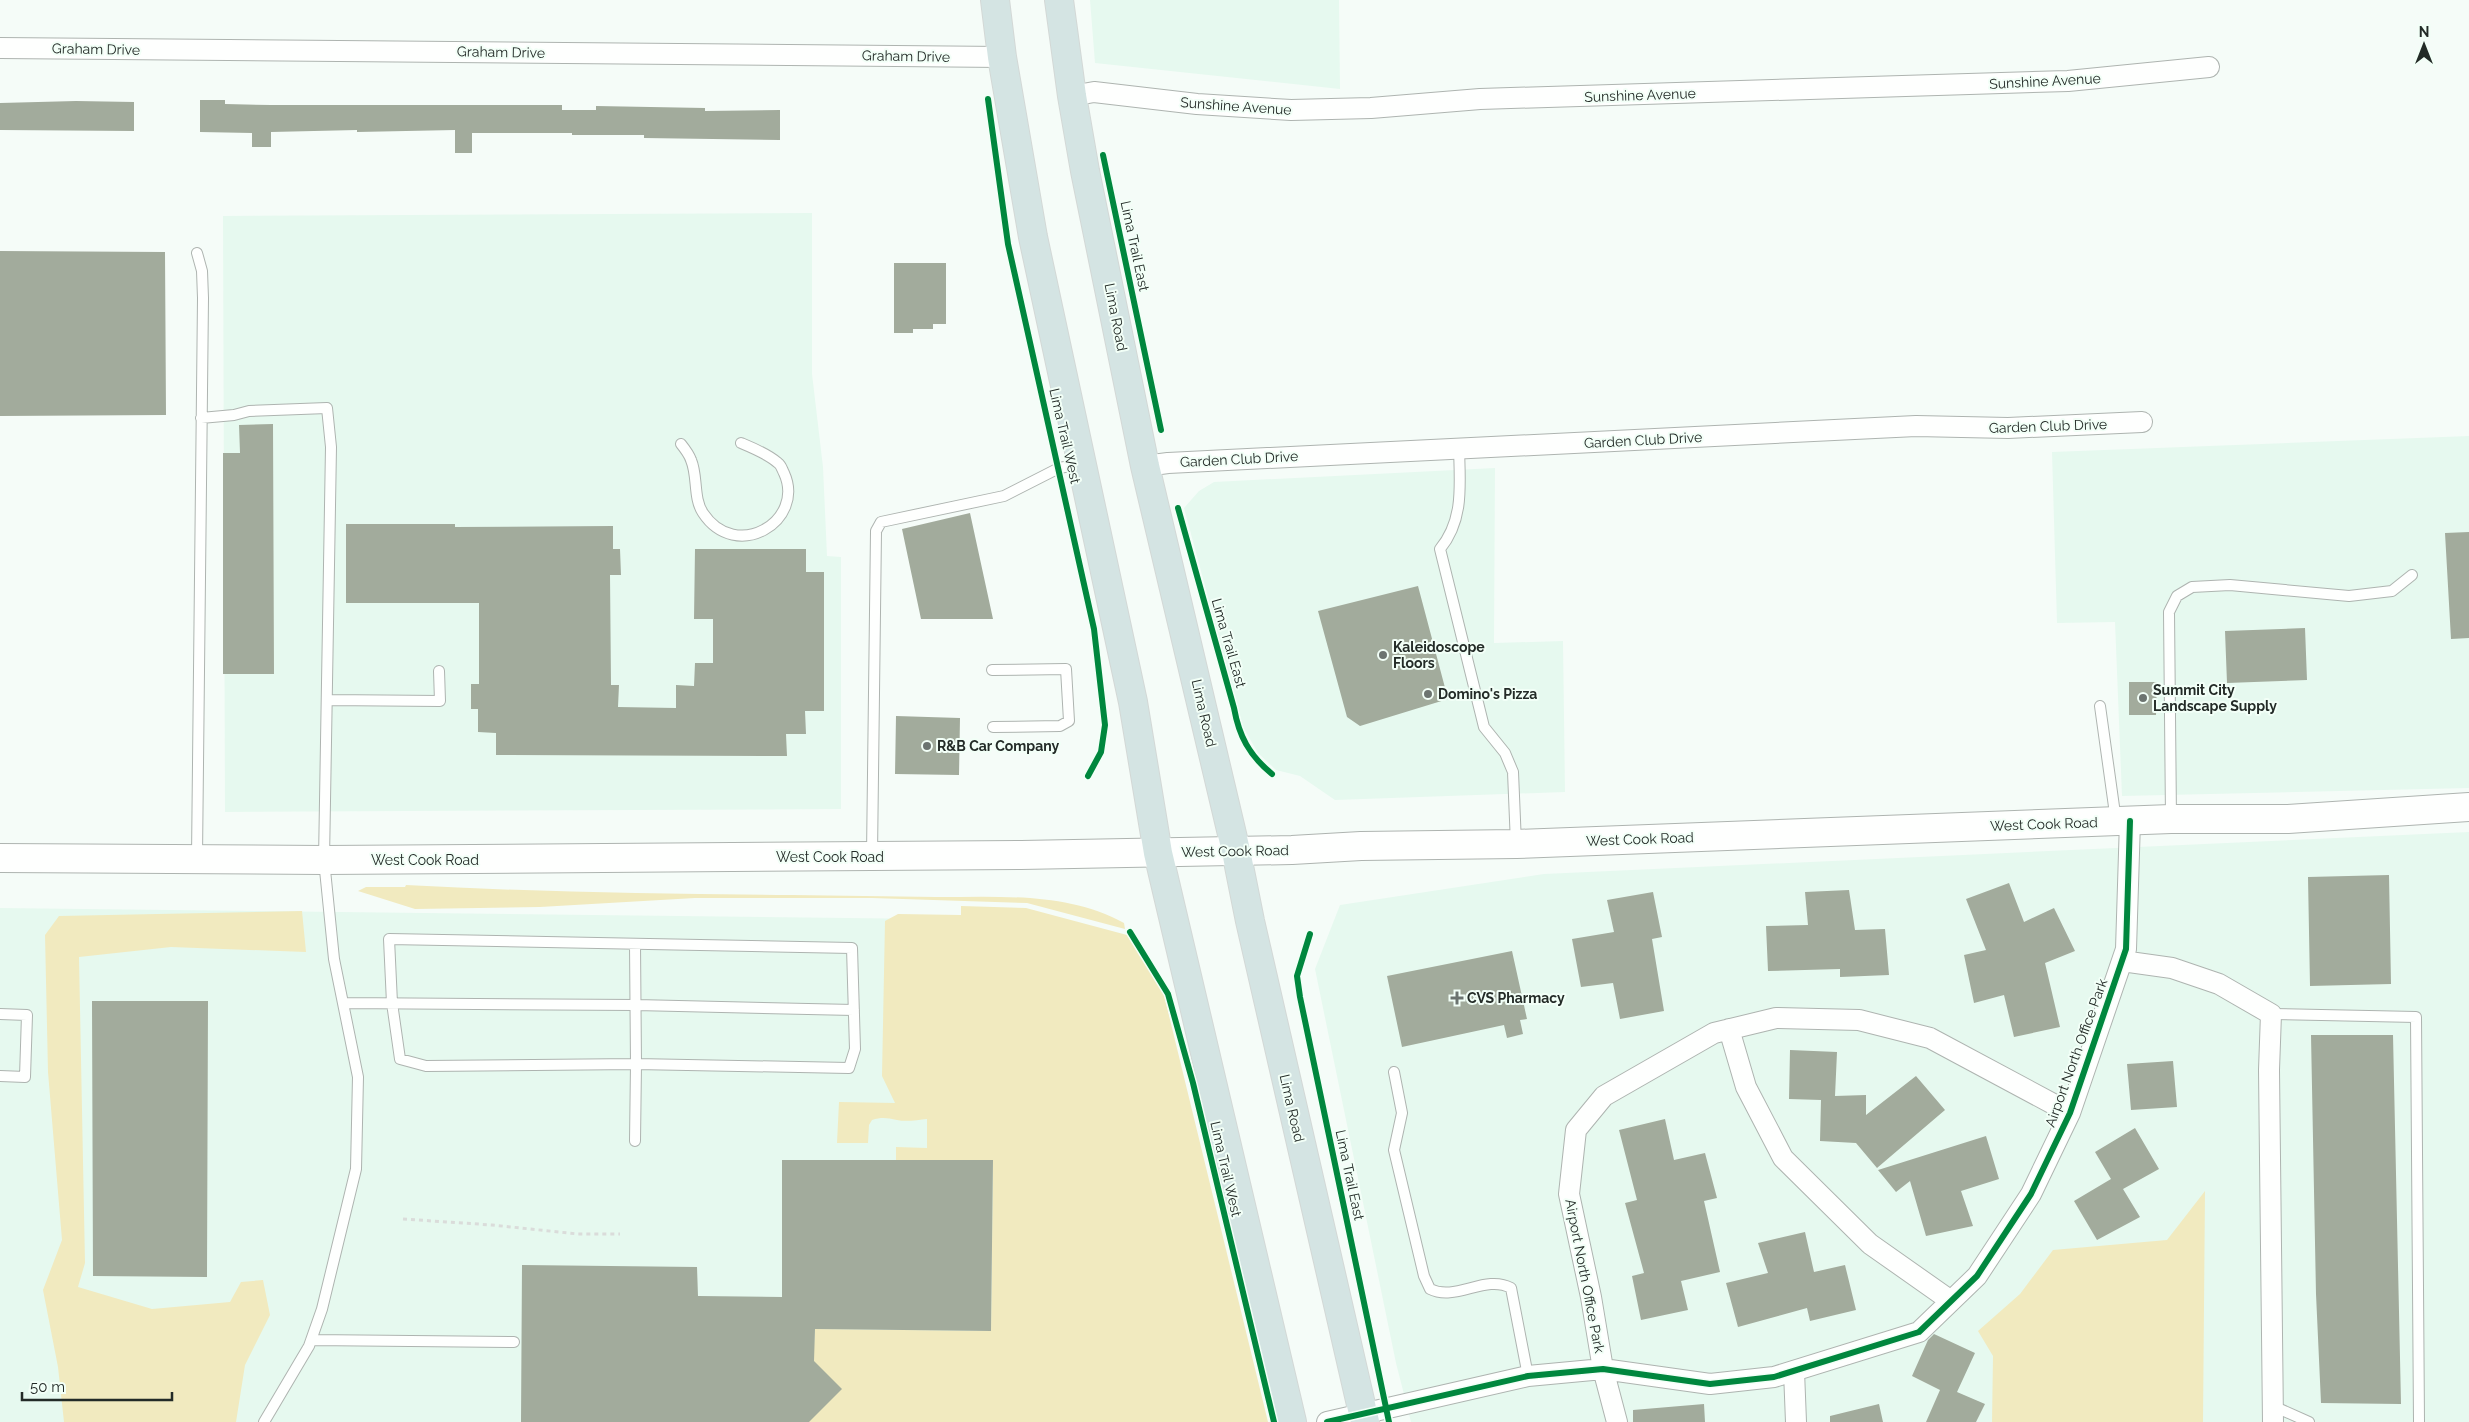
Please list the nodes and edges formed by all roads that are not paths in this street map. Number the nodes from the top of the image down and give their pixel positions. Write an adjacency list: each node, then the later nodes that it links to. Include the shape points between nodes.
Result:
1 (996, 0): 4 (highway)
2 (1059, 0): 6 (highway, Lima Road)
3 (0, 48): 4 (street, Graham Drive)
4 (1002, 57): 13 (highway, via 1033,238)
5 (2209, 67): 6 (street, Sunshine Avenue, via 2068,81 1480,100 1371,108 1290,110 1197,104 1094,92)
6 (1072, 96): 14 (highway, Lima Road)
7 (198, 254): 8 (lane, via 202,271)
8 (201, 418): 18 (lane, via 249,411 327,408 331,447); 29 (lane)
9 (2142, 422): 12 (street, Garden Club Drive, via 2008,428 1916,426)
10 (741, 443): 11 (lane, via 780,464 788,481 788,499 780,516 764,531 750,536 729,535 716,528 702,512 692,461)
11 (681, 444)
12 (1459, 449): 14 (street, Garden Club Drive); 24 (lane, via 1461,498 1450,536 1440,549 1484,727 1505,753 1512,772)
13 (1083, 463): 26 (highway, via 1133,702); 27 (lane, via 1059,468 1004,496 881,522 878,526)
14 (1146, 466): 25 (highway, Lima Road)
15 (2412, 575): 22 (lane, via 2392,591 2349,596 2230,585 2192,587 2178,596 2169,612)
16 (992, 670): 20 (lane, via 1066,669 1069,721 1060,726)
17 (439, 671): 18 (lane, via 440,701)
18 (328, 700): 30 (lane)
19 (2100, 706): 23 (lane)
20 (993, 727)
21 (2469, 807): 22 (main road, West Cook Road, via 2288,818)
22 (2171, 819): 23 (main road, West Cook Road)
23 (2123, 821): 24 (main road, West Cook Road); 32 (street, Airport North Office Park, via 2126,949)
24 (1516, 844): 25 (main road, West Cook Road)
25 (1236, 851): 26 (main road, West Cook Road); 52 (highway, Lima Road)
26 (1158, 853): 27 (main road, West Cook Road); 54 (highway)
27 (872, 856): 30 (main road, West Cook Road)
28 (0, 858): 29 (main road, West Cook Road)
29 (197, 859): 30 (main road, West Cook Road)
30 (324, 860): 33 (lane, via 334,959)
31 (635, 944): 34 (lane, via 389,939); 35 (lane); 36 (lane, via 852,948)
32 (2122, 961): 38 (street, via 2172,968 2219,984); 43 (street, Airport North Office Park)
33 (343, 1003): 34 (lane); 46 (lane, via 358,1077 356,1169 328,1293)
34 (392, 1003): 35 (lane); 40 (lane, via 400,1059 426,1066)
35 (636, 1005): 36 (lane); 40 (lane)
36 (854, 1010): 40 (lane, via 855,1049 849,1068)
37 (0, 1014): 42 (lane, via 27,1015 25,1077)
38 (2271, 1014): 51 (street); 59 (lane, via 2416,1017)
39 (1729, 1029): 43 (street, Airport North Office Park, via 1776,1018 1859,1020 1915,1033); 45 (street, via 1746,1087 1783,1158 1870,1244); 48 (street, Airport North Office Park, via 1714,1033 1669,1057 1604,1096 1576,1130 1569,1194 1591,1297)
40 (636, 1064): 44 (lane)
41 (1394, 1072): 50 (lane, via 1402,1113 1394,1150 1427,1283 1430,1289 1440,1294 1491,1284 1510,1288)
42 (0, 1076)
43 (2070, 1113): 45 (street, Airport North Office Park, via 2031,1194 1977,1276)
44 (635, 1141)
45 (1951, 1301): 49 (street, Airport North Office Park, via 1919,1332)
46 (311, 1340): 47 (lane); 53 (lane)
47 (514, 1342)
48 (1602, 1369): 49 (street, Airport North Office Park, via 1710,1384 1774,1377); 50 (street, Airport North Office Park); 56 (street, Airport North Office Park)
49 (1794, 1371): 57 (street)
50 (1528, 1376): 52 (street, Airport North Office Park)
51 (2273, 1414): 58 (lane)
52 (1364, 1418): 55 (street, Airport North Office Park)
53 (264, 1422)
54 (1292, 1422)
55 (1327, 1422)
56 (1617, 1422)
57 (1796, 1422)
58 (2309, 1422)
59 (2419, 1422)

